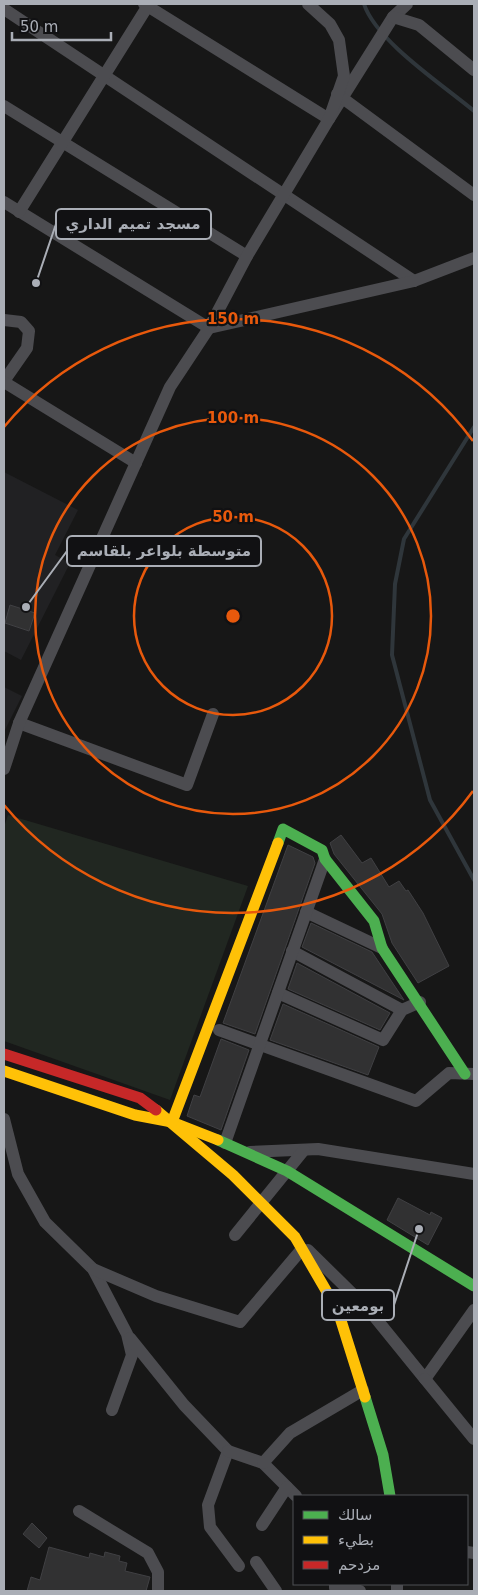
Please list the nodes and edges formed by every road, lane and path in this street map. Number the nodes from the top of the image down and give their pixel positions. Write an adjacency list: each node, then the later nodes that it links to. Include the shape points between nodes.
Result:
1 (147, 4): 8 (street); 11 (street)
2 (308, 4): 9 (street, via 330,24 339,40 344,76)
3 (394, 4): 6 (street)
4 (407, 4): 6 (street)
5 (4, 8): 8 (street)
6 (393, 17): 7 (street, via 419,25); 9 (street)
7 (474, 70)
8 (105, 74): 12 (street); 13 (street)
9 (339, 96): 11 (street); 14 (street)
10 (4, 106): 12 (street)
11 (329, 119): 13 (street)
12 (62, 142): 16 (street); 17 (street)
13 (284, 194): 17 (street); 19 (street)
14 (474, 194)
15 (4, 202): 16 (street)
16 (19, 212): 21 (street)
17 (247, 256): 21 (street)
18 (474, 258): 19 (street)
19 (414, 281): 21 (street)
20 (4, 320): 22 (street, via 21,322 29,331 27,348)
21 (209, 328): 23 (street, via 170,388)
22 (4, 381): 23 (street)
23 (136, 463): 25 (street)
24 (213, 714): 25 (street, via 188,785)
25 (19, 723): 26 (street)
26 (4, 769)
27 (325, 859): 28 (street); 29 (street, via 374,921); 40 (street, via 322,850 282,829)
28 (306, 912): 29 (street); 30 (street)
29 (382, 948): 32 (street)
30 (292, 951): 31 (street); 33 (street)
31 (278, 993): 33 (street, via 383,1040); 35 (street)
32 (420, 1002): 33 (street); 38 (street)
33 (402, 1010)
34 (219, 1030): 35 (street)
35 (260, 1045): 38 (street, via 416,1101 449,1073); 41 (street)
36 (4, 1054): 40 (street, via 140,1098)
37 (4, 1071): 40 (street, via 135,1115)
38 (470, 1074)
39 (4, 1119): 49 (street, via 18,1174 45,1222)
40 (172, 1122): 41 (street); 46 (street)
41 (225, 1144): 43 (street)
42 (304, 1150): 43 (street); 44 (street); 45 (street, via 318,1149)
43 (248, 1152): 44 (street)
44 (287, 1171): 46 (street); 50 (street)
45 (474, 1174)
46 (262, 1203): 47 (street); 48 (street)
47 (235, 1235)
48 (298, 1243): 49 (street, via 240,1322 156,1296); 53 (street, via 369,1310); 54 (street, via 338,1311)
49 (93, 1269): 52 (street)
50 (474, 1286)
51 (474, 1310): 53 (street)
52 (127, 1334): 55 (street, via 132,1355); 57 (street, via 184,1405)
53 (425, 1379): 56 (street)
54 (362, 1390): 58 (street, via 290,1433); 61 (street, via 383,1455)
55 (112, 1410)
56 (474, 1440)
57 (228, 1451): 58 (street); 65 (street, via 208,1505 210,1527)
58 (263, 1463): 59 (street)
59 (287, 1487): 60 (street); 63 (street)
60 (295, 1495)
61 (390, 1495)
62 (80, 1511): 67 (street, via 148,1553 158,1572)
63 (262, 1525)
64 (256, 1562): 68 (street)
65 (238, 1566)
66 (335, 1588): 69 (street)
67 (158, 1591)
68 (276, 1591)
69 (360, 1591)

